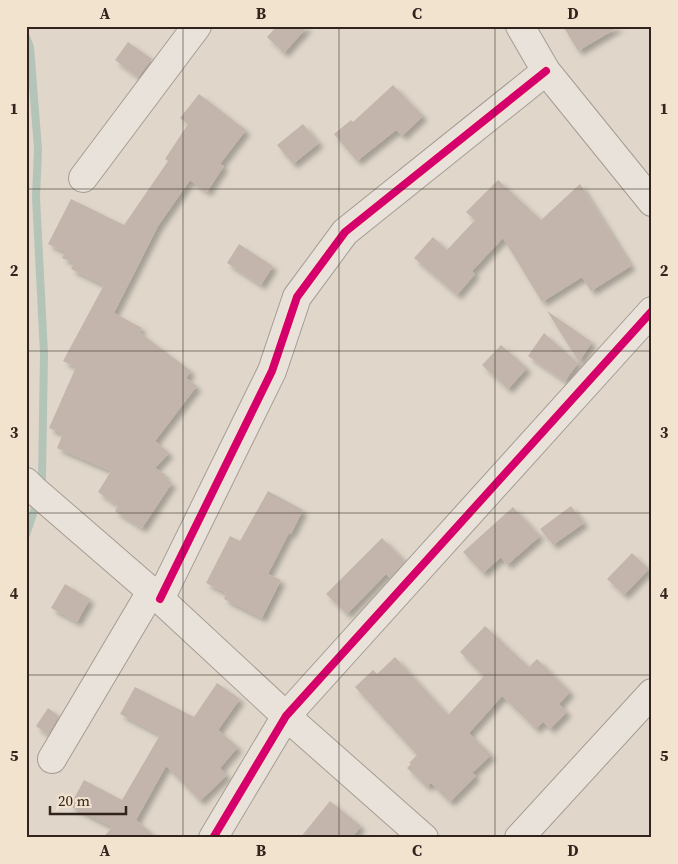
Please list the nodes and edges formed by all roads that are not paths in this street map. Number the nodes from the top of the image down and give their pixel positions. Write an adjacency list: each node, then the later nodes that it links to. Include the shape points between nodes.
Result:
1 (196, 26): 4 (street)
2 (520, 26): 3 (street)
3 (546, 71): 5 (street); 8 (street, via 345,232 297,297 272,371)
4 (83, 178)
5 (652, 202)
6 (652, 311): 10 (street)
7 (26, 482): 8 (street)
8 (155, 596): 10 (street); 11 (street)
9 (652, 693): 14 (street)
10 (286, 716): 12 (street); 13 (street)
11 (52, 758)
12 (213, 838)
13 (424, 838)
14 (519, 838)

